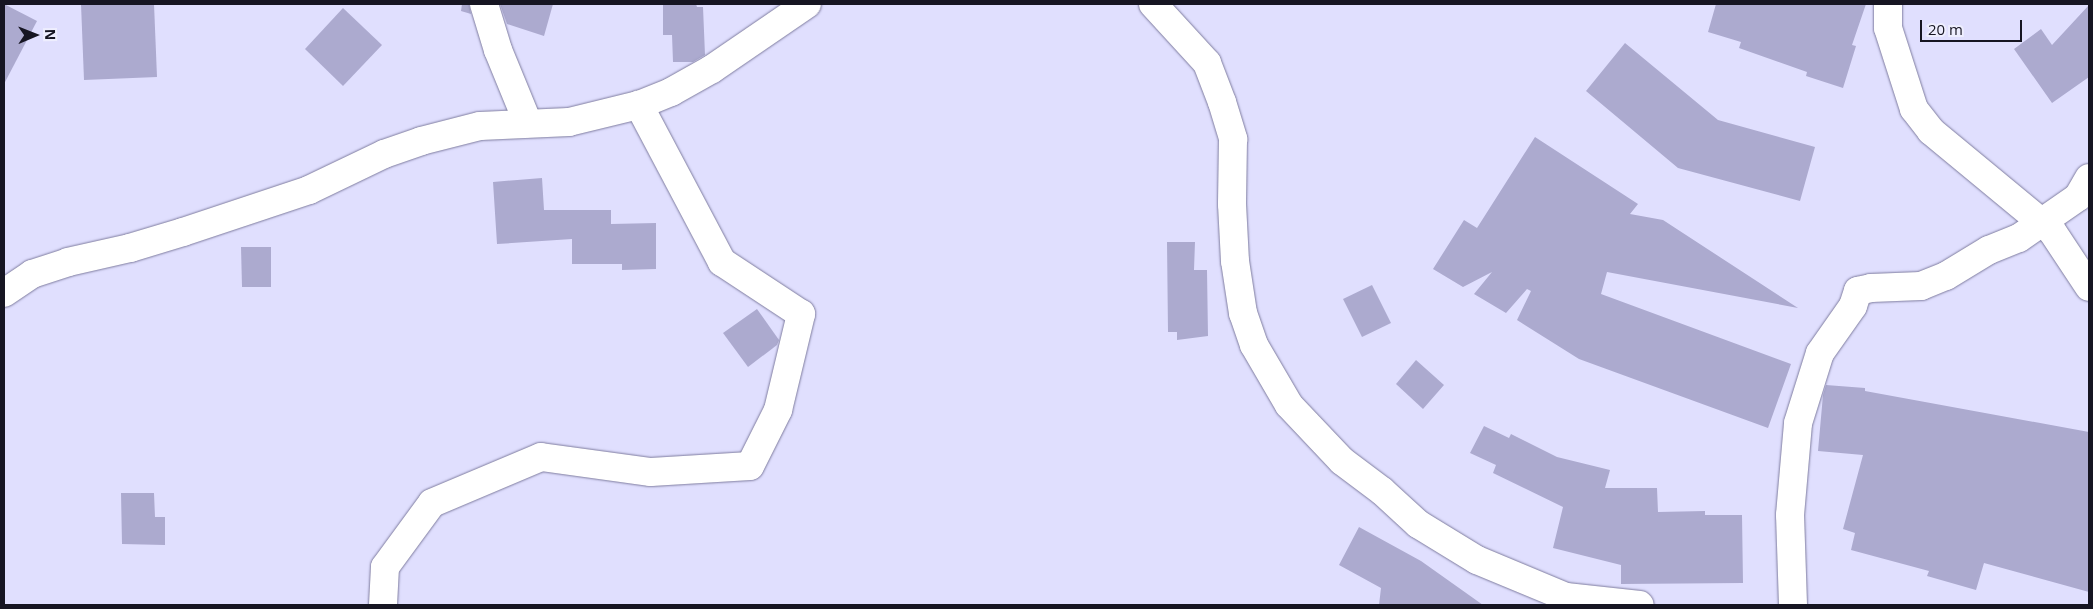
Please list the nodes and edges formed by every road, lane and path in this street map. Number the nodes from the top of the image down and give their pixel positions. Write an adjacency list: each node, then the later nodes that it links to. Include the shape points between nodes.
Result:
1 (484, 4): 6 (street, via 498,50)
2 (807, 4): 5 (street, via 712,69)
3 (1153, 4): 12 (street, via 1206,63 1222,102 1233,138 1235,261 1243,313 1254,345 1289,405 1342,461 1418,524 1477,560 1566,596)
4 (1888, 4): 8 (street, via 1888,28 1914,109 1931,131)
5 (639, 105): 6 (street, via 569,122); 11 (street, via 722,262 801,314 778,410 750,466 651,472 540,457 432,503 385,567)
6 (528, 123): 10 (street, via 480,126 422,141 384,154 309,190 183,232 32,274)
7 (2089, 178): 8 (street, via 2078,197)
8 (2041, 223): 9 (street, via 2052,230); 13 (street, via 2019,238 1921,286 1858,291 1853,306 1820,353 1798,422 1790,515)
9 (2089, 287)
10 (4, 293)
11 (383, 605)
12 (1640, 605)
13 (1793, 605)

